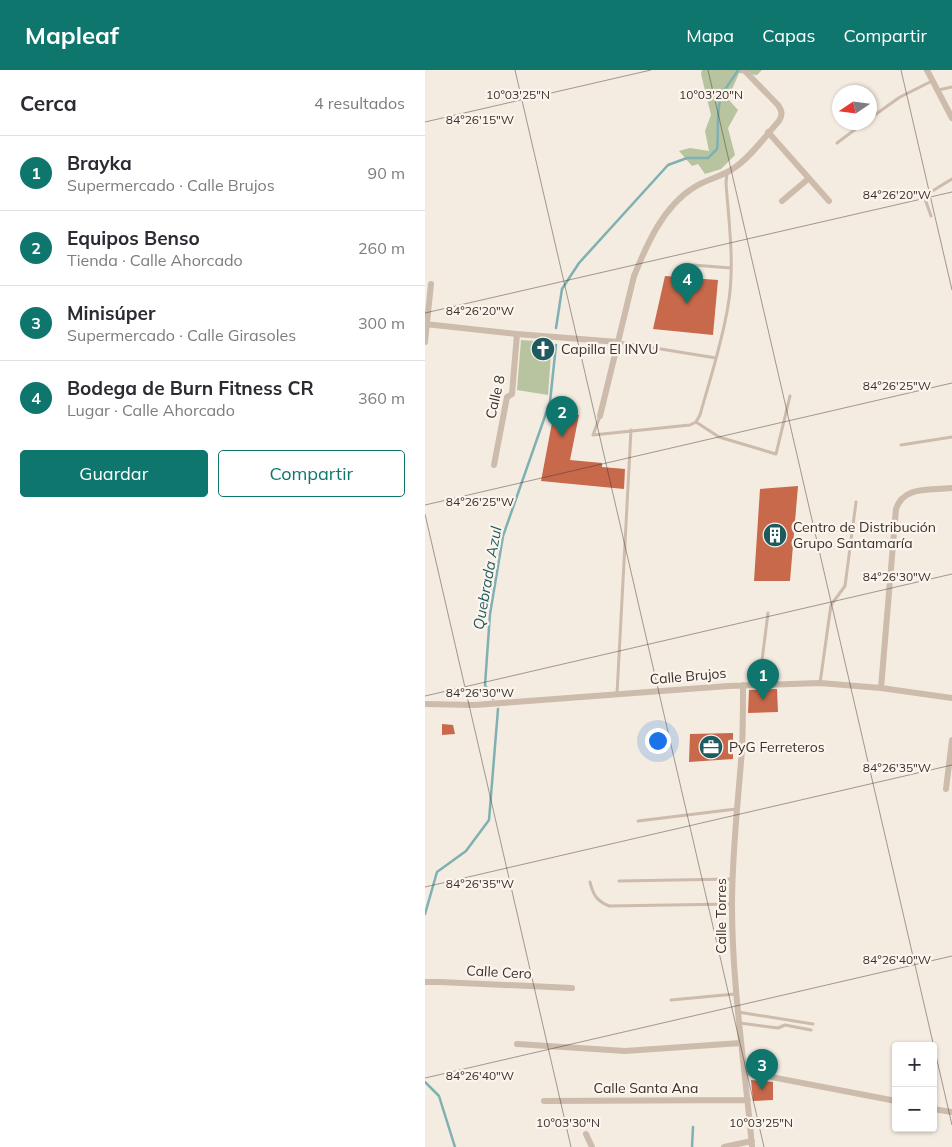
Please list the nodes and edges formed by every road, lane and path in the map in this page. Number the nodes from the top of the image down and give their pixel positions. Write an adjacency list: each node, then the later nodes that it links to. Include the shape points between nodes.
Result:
1 (744, 70): 9 (street, via 781,110 782,115)
2 (927, 70): 3 (street)
3 (933, 81): 5 (street); 6 (lane, via 900,96)
4 (952, 87): 5 (lane)
5 (938, 91): 7 (street)
6 (877, 113)
7 (952, 118)
8 (854, 130): 10 (lane)
9 (768, 132): 11 (street, via 743,160); 12 (street)
10 (837, 143)
11 (727, 172): 18 (lane); 23 (street, via 692,188 662,219 634,276)
12 (808, 179): 14 (street); 15 (street)
13 (952, 179): 16 (lane, via 924,196)
14 (782, 201)
15 (829, 201)
16 (931, 216)
17 (693, 265): 18 (lane)
18 (731, 268): 24 (lane, via 728,306)
19 (431, 284): 20 (street)
20 (426, 325): 21 (street); 22 (street)
21 (517, 334): 23 (street); 31 (street, Calle 8, via 511,394 507,397)
22 (425, 342)
23 (618, 342): 24 (lane); 26 (street)
24 (716, 358): 27 (lane)
25 (790, 396): 27 (lane, via 776,454 719,437)
26 (600, 416): 28 (lane, via 593,435)
27 (696, 422): 28 (lane)
28 (631, 430): 39 (lane)
29 (952, 437): 30 (lane)
30 (901, 445)
31 (494, 464)
32 (952, 488): 38 (street, via 906,494 896,509)
33 (856, 502): 35 (lane, via 845,586 831,604)
34 (767, 613): 37 (lane)
35 (820, 683): 37 (street, Calle Brujos); 38 (street, Calle Brujos)
36 (743, 685): 37 (street, Calle Brujos); 39 (street, Calle Brujos); 44 (street, Calle Torres, via 742,748)
37 (759, 685)
38 (881, 688): 40 (street, Calle Brujos)
39 (617, 695): 41 (street, Calle Brujos, via 475,705)
40 (952, 698)
41 (425, 704)
42 (952, 740): 43 (street)
43 (946, 788)
44 (736, 809): 45 (lane); 46 (street, Calle Torres)
45 (638, 821)
46 (733, 879): 47 (lane); 49 (street, Calle Torres)
47 (619, 881)
48 (590, 882): 49 (lane, via 599,902 609,906)
49 (732, 904): 52 (street, Calle Torres)
50 (425, 982): 51 (street, Calle Cero)
51 (573, 988)
52 (736, 994): 53 (lane); 54 (street, Calle Torres)
53 (671, 1000)
54 (738, 1012): 55 (street, Calle Torres); 56 (lane)
55 (739, 1023): 57 (lane); 58 (street, Calle Torres)
56 (813, 1024)
57 (811, 1030)
58 (741, 1043): 59 (street, via 625,1051); 60 (street, Calle Torres)
59 (517, 1044)
60 (745, 1072): 61 (street, Calle Torres); 62 (street)
61 (748, 1100): 63 (street, Calle Santa Ana); 67 (street, Calle Torres)
62 (892, 1100)
63 (544, 1101)
64 (937, 1110): 65 (street)
65 (952, 1112)
66 (586, 1134): 68 (street)
67 (752, 1144): 69 (street)
68 (592, 1147)
69 (724, 1147)

